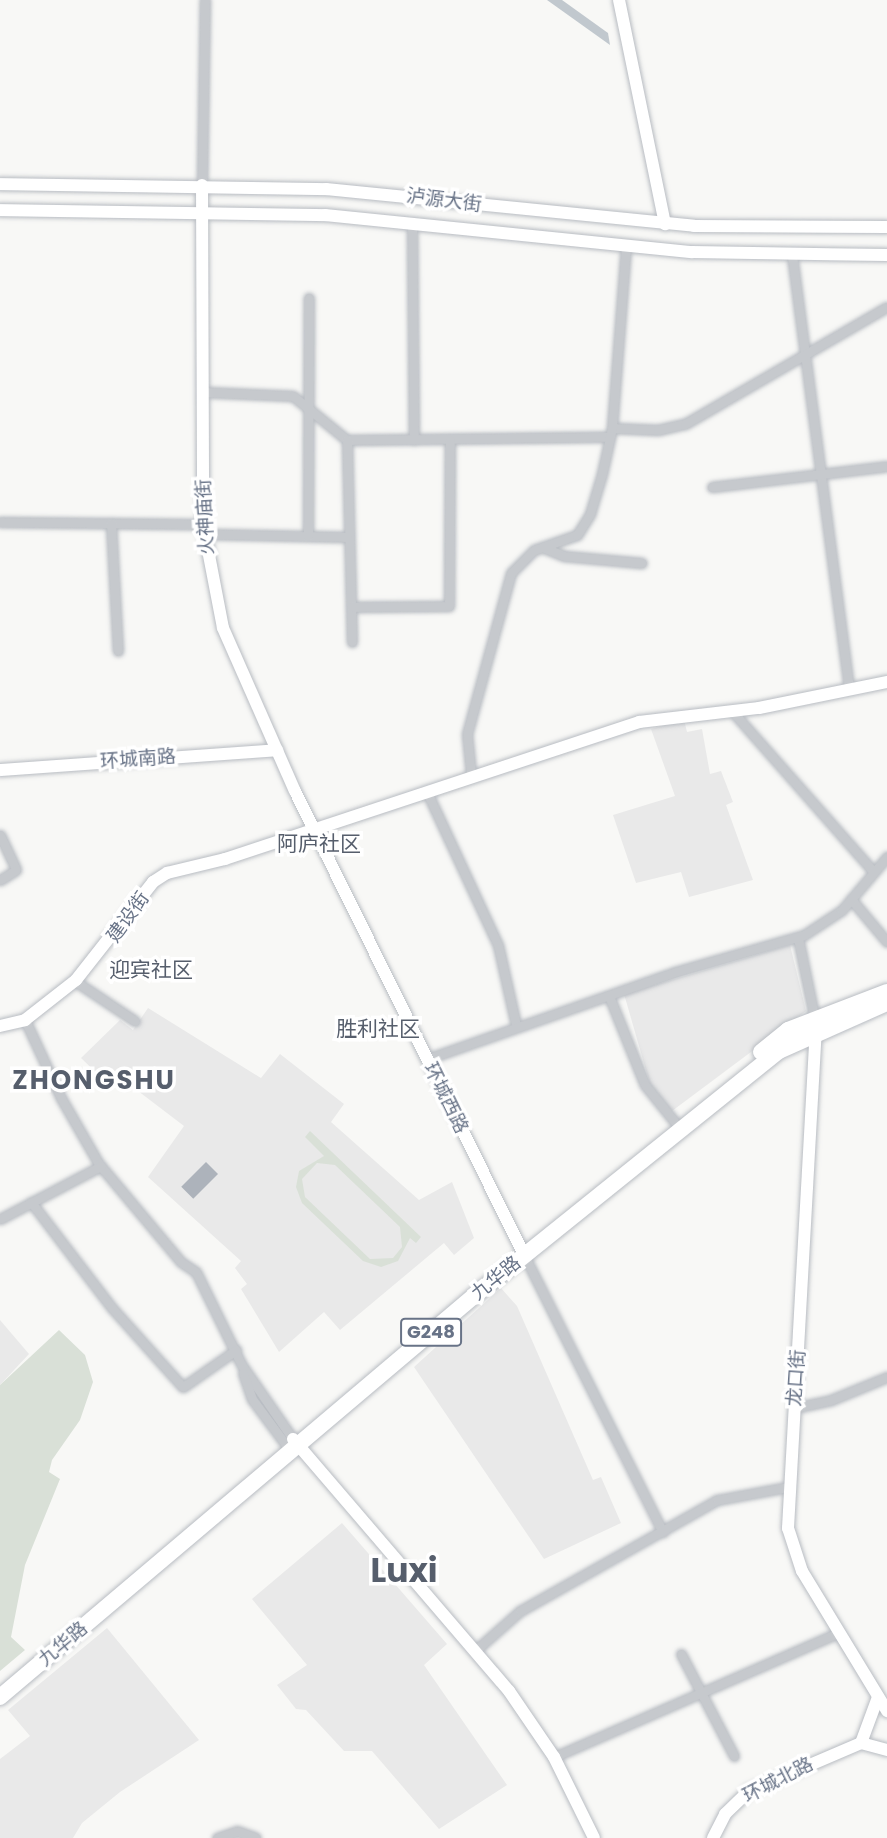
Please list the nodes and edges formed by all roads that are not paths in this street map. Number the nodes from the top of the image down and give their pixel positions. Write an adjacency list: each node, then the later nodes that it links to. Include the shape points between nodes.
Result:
1 (205, 0): 4 (street)
2 (619, 0): 8 (main road)
3 (0, 184): 4 (main road, 泸源大街)
4 (202, 185): 6 (main road, 火神庙街); 8 (main road, 泸源大街, via 366,191)
5 (0, 210): 6 (main road, 泸源大街)
6 (202, 211): 7 (main road, 泸源大街); 16 (main road, 火神庙街)
7 (412, 222): 10 (main road, 泸源大街); 20 (street)
8 (665, 224): 9 (main road, 泸源大街)
9 (887, 226)
10 (626, 246): 11 (main road, 泸源大街); 18 (street)
11 (792, 255): 12 (main road, 泸源大街); 15 (street)
12 (887, 256)
13 (309, 298): 17 (street)
14 (887, 307): 15 (street)
15 (804, 352): 18 (street, via 685,424); 23 (street)
16 (202, 392): 17 (street, via 286,394); 27 (main road, 火神庙街)
17 (310, 411): 19 (street); 28 (street)
18 (611, 433): 21 (street); 30 (street, via 583,527 571,539)
19 (347, 440): 20 (street); 29 (street)
20 (414, 440): 21 (street)
21 (450, 440): 32 (street, via 449,606)
22 (887, 466): 23 (street)
23 (820, 474): 24 (street); 36 (street)
24 (712, 487)
25 (0, 522): 26 (street)
26 (111, 523): 27 (street); 34 (street)
27 (203, 529): 28 (street); 38 (main road, 火神庙街, via 223,628)
28 (308, 536): 29 (street)
29 (347, 537): 32 (street)
30 (542, 547): 31 (street, via 565,556); 40 (street, via 525,556 511,573 467,734)
31 (642, 563)
32 (351, 607): 33 (street)
33 (352, 642)
34 (118, 651)
35 (887, 682): 36 (main road, 建设街)
36 (849, 690): 37 (main road, 建设街)
37 (732, 711): 40 (main road, 建设街, via 639,722); 45 (street)
38 (277, 750): 39 (main road, 环城南路); 42 (main road, 火神庙街)
39 (0, 770)
40 (471, 774): 41 (main road, 建设街)
41 (426, 790): 42 (main road, 建设街); 56 (street, via 498,945)
42 (313, 827): 50 (main road, 建设街, via 160,876); 59 (main road, 环城西路)
43 (0, 835): 46 (street, via 16,870)
44 (887, 857): 45 (street)
45 (873, 871): 47 (street)
46 (0, 880)
47 (851, 899): 48 (street, via 824,924); 49 (street)
48 (798, 938): 52 (street); 58 (street)
49 (887, 942)
50 (75, 981): 54 (main road, 建设街); 55 (street)
51 (887, 992): 58 (highway, 九华路 / G248)
52 (609, 996): 56 (street); 60 (street, via 645,1085)
53 (887, 1003): 58 (highway, 九华路 / G248)
54 (25, 1020): 57 (main road, 建设街); 61 (street, via 61,1098)
55 (135, 1021)
56 (516, 1025): 59 (street)
57 (0, 1026)
58 (816, 1027): 60 (highway, 九华路 / G248, via 788,1030); 64 (highway, 九华路 / G248); 67 (main road, 龙口街)
59 (427, 1059): 64 (main road, 环城西路)
60 (674, 1121): 64 (highway, 九华路 / G248)
61 (101, 1166): 62 (street); 65 (street, via 173,1254 196,1272)
62 (31, 1202): 63 (street); 65 (street, via 112,1308 183,1387)
63 (0, 1219)
64 (522, 1251): 68 (highway, 九华路 / G248); 70 (street)
65 (236, 1350): 68 (street)
66 (887, 1377): 67 (street, via 831,1400)
67 (794, 1408): 69 (main road, 龙口街)
68 (293, 1445): 72 (main road); 74 (highway, 九华路 / G248); 76 (highway, 九华路 / G248); 85 (main road, via 503,1697 546,1761)
69 (788, 1488): 70 (street, via 717,1500); 71 (main road, 龙口街, via 793,1550)
70 (663, 1532): 72 (street, via 520,1611)
71 (838, 1633): 75 (street); 77 (main road, 龙口街)
72 (475, 1651): 82 (main road)
73 (681, 1654): 75 (street)
74 (0, 1684)
75 (702, 1694): 81 (street); 82 (street)
76 (0, 1697)
77 (878, 1697): 78 (main road, 龙口街); 79 (main road)
78 (887, 1711)
79 (861, 1743): 80 (main road); 87 (main road, 环城北路, via 749,1791 725,1814)
80 (887, 1750)
81 (734, 1756)
82 (554, 1757): 86 (main road)
83 (217, 1838): 84 (street, via 237,1831)
84 (256, 1838)
85 (585, 1838)
86 (594, 1838)
87 (713, 1838)

